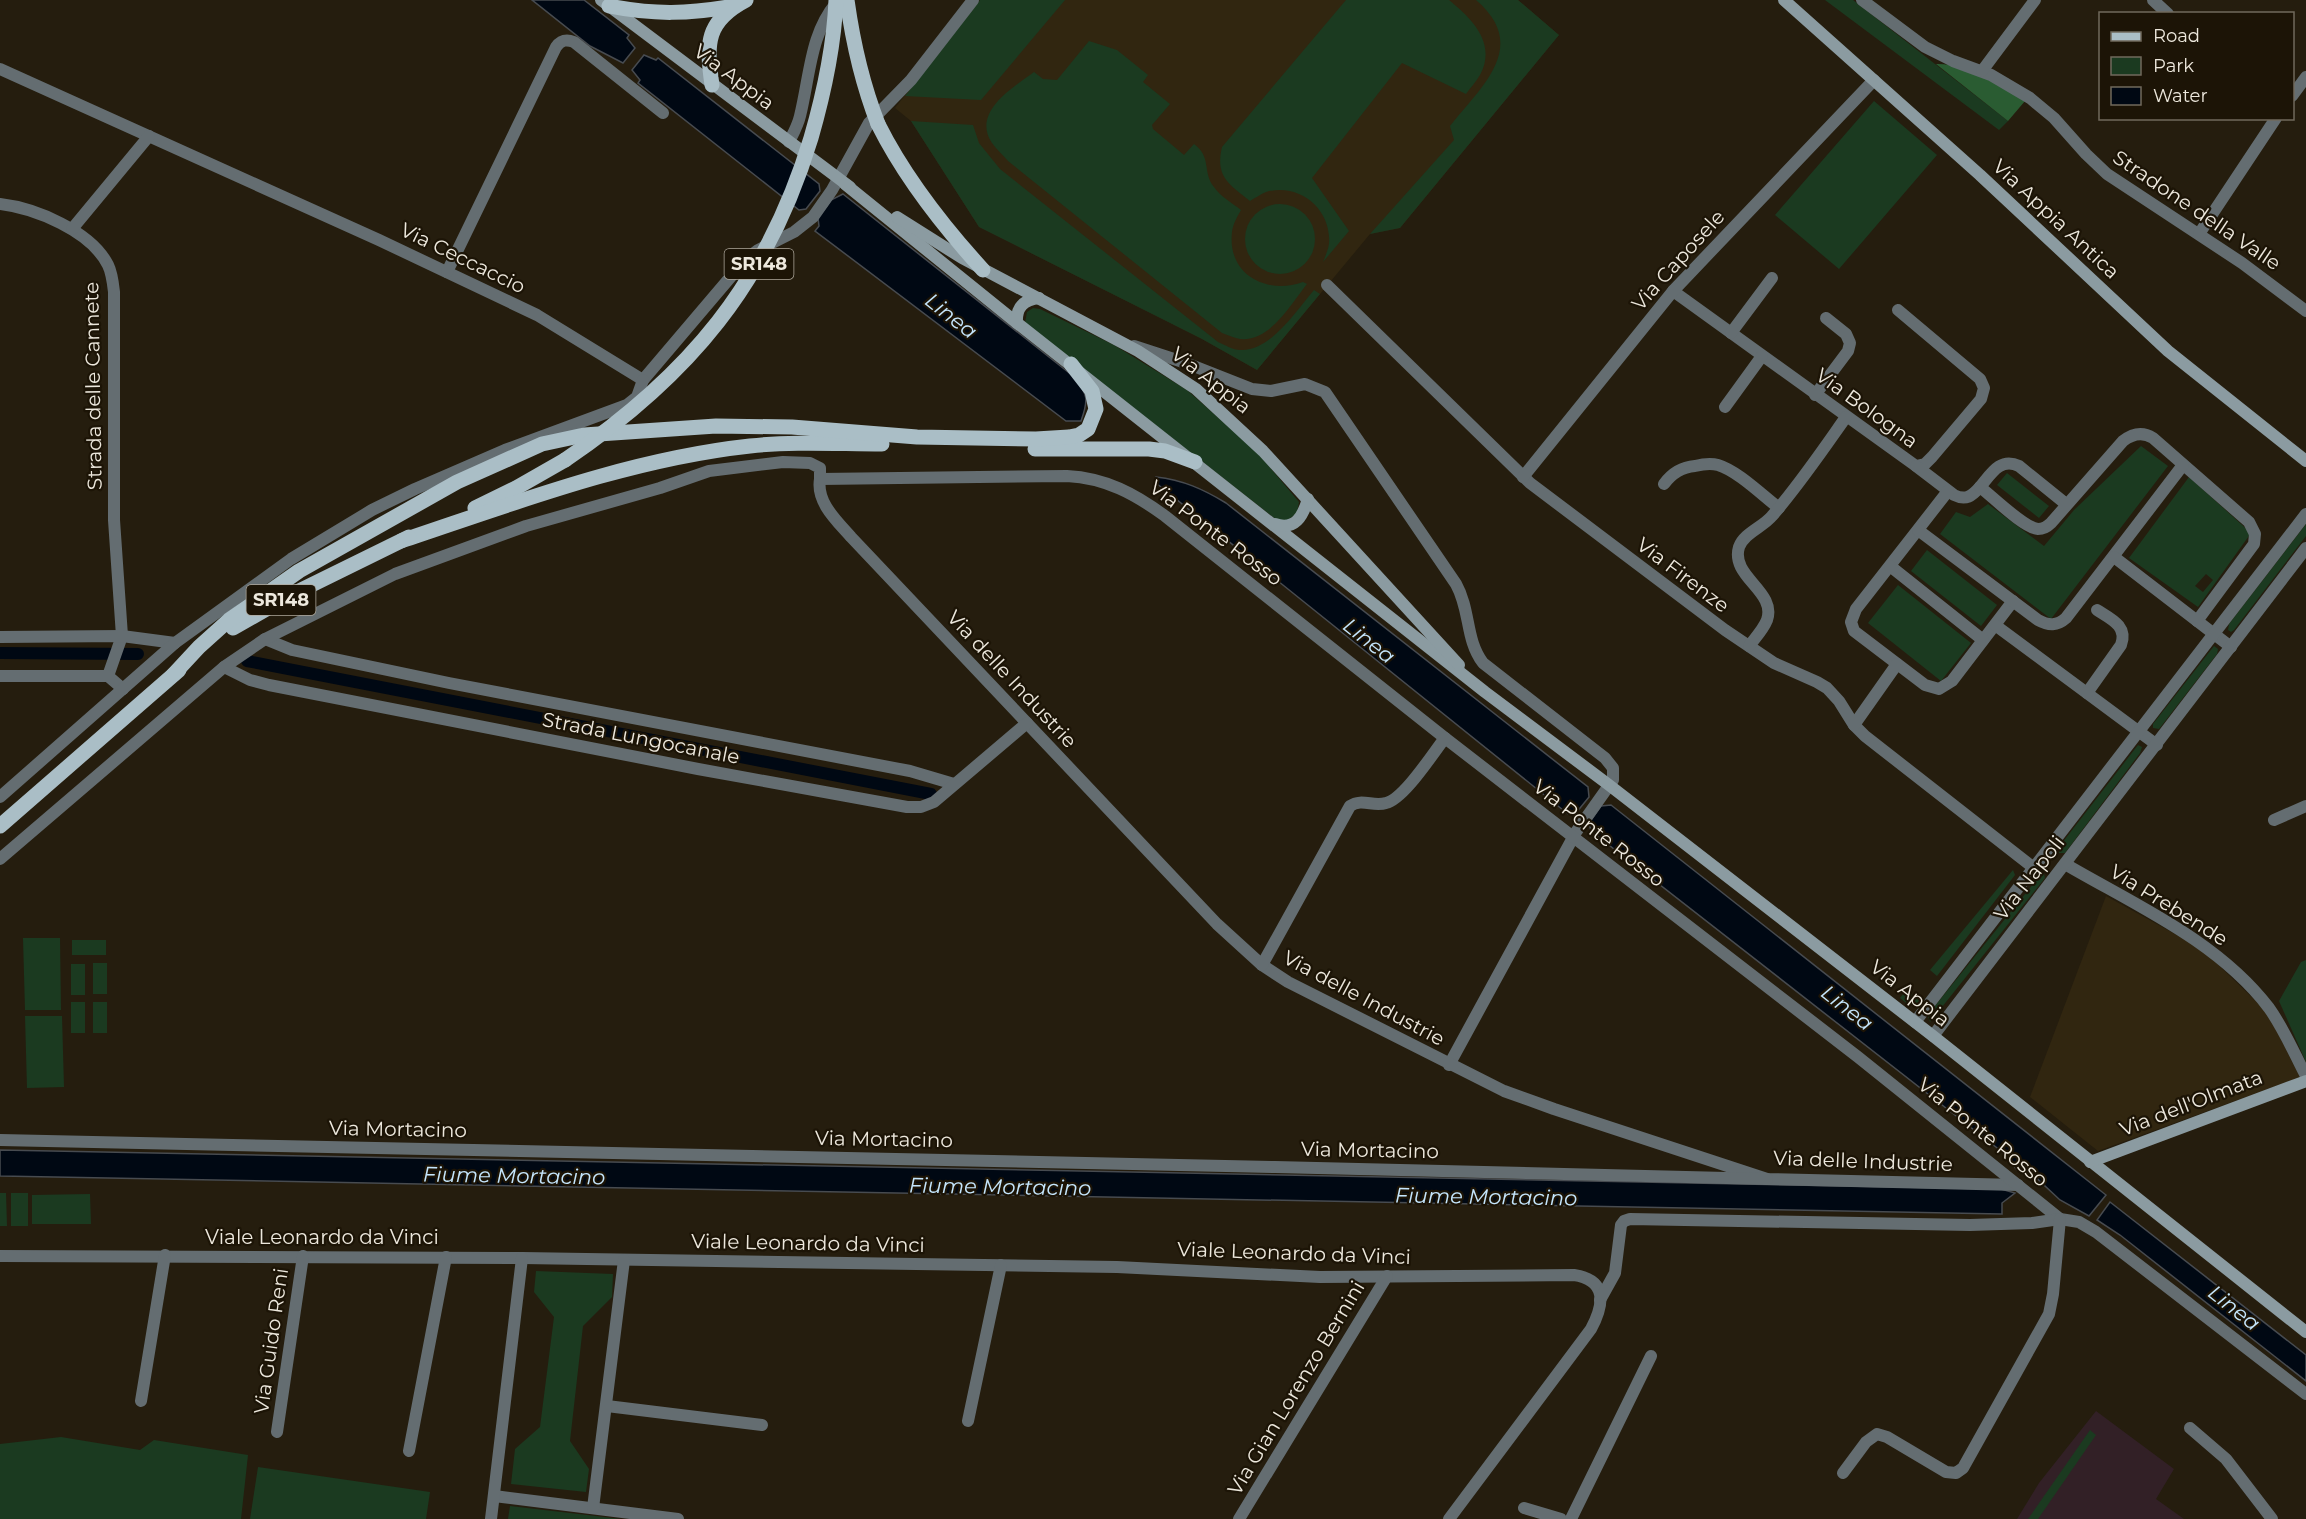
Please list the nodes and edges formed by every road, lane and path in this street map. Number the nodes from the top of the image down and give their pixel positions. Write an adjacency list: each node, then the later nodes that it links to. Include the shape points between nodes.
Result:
1 (837, 0): 20 (street, via 818,31 799,119); 60 (main road, SR148, bridge, via 829,62 808,148 776,230 750,278 710,332 621,419 565,460 491,500)
2 (848, 0): 25 (main road, bridge, via 862,81 878,124 930,207)
3 (973, 0): 21 (street, via 910,80 869,123)
4 (1784, 0): 14 (main road, Via Appia Antica)
5 (1862, 0): 12 (street, Stradone della Valle, via 1925,47)
6 (2035, 0): 12 (street)
7 (2153, 0): 10 (street)
8 (605, 3): 9 (main road, via 648,13 674,14); 15 (main road, Via Appia)
9 (740, 3): 15 (main road, via 714,25 709,39)
10 (2166, 12)
11 (0, 69): 19 (street, Via Ceccaccio)
12 (1982, 71): 24 (street, Stradone della Valle, via 2037,103 2107,174)
13 (2306, 77): 16 (street)
14 (1874, 80): 29 (street, Via Caposele); 45 (main road, Via Appia Antica, via 2168,351)
15 (712, 85): 20 (main road, Via Appia)
16 (2294, 93)
17 (663, 113): 26 (street, via 574,42 560,42)
18 (2275, 120): 24 (street)
19 (149, 136): 23 (street); 26 (street, Via Ceccaccio)
20 (789, 142): 21 (main road, Via Appia)
21 (839, 184): 25 (main road, Via Appia); 34 (main road, Via Appia); 40 (street, via 808,222 745,260)
22 (0, 204): 23 (street, Strada delle Cannete, via 33,210)
23 (72, 229): 70 (street, Strada delle Cannete, via 102,256 113,280 114,520)
24 (2199, 234): 32 (street, Stradone della Valle)
25 (982, 270): 30 (main road, Via Appia)
26 (447, 272): 40 (street, Via Ceccaccio, via 551,322)
27 (1772, 278): 35 (street)
28 (1327, 285): 49 (street, Via Firenze)
29 (1673, 291): 35 (street, Via Bologna); 49 (street, Via Caposele)
30 (1039, 298): 34 (main road, via 1020,307); 36 (main road, Via Appia)
31 (1898, 310): 48 (street, Via Bologna, via 1980,379 1984,388 1981,399 1932,457)
32 (2306, 311)
33 (1826, 318): 42 (street, via 1846,333 1850,344)
34 (1017, 323): 38 (main road, Via Appia)
35 (1731, 333): 37 (street, Via Bologna)
36 (1124, 343): 39 (street); 41 (main road, Via Appia)
37 (1762, 356): 42 (street, Via Bologna); 43 (street)
38 (1071, 364): 46 (main road, Via Appia); 78 (main road, via 1089,386 1095,414 1091,426 1069,437 917,437 786,426 716,426 593,434 525,450 457,482 299,571 229,620)
39 (1213, 373): 41 (street, via 1200,378); 90 (street, via 1256,390 1305,384 1328,394 1456,584 1467,609 1471,639 1479,658 1608,761 1614,777)
40 (643, 380): 73 (street, via 638,397 627,405 471,464 356,519 266,575)
41 (1196, 389): 54 (main road, Via Appia, via 1255,442)
42 (1815, 395): 44 (street, Via Bologna)
43 (1725, 406)
44 (1846, 417): 48 (street, Via Bologna); 56 (street)
45 (2306, 461)
46 (1195, 462): 58 (main road, Via Appia); 60 (main road, via 1149,449 750,446 690,455 614,474)
47 (2183, 465): 55 (street, via 2148,435 2133,435); 62 (street); 66 (street, via 2249,522 2255,534 2251,548)
48 (1916, 466): 53 (street)
49 (1523, 477): 74 (street, Via Firenze)
50 (820, 479): 71 (street, via 818,466 810,463 777,462 709,471 526,526 411,567); 84 (street, Via delle Industrie, via 821,497 838,521); 87 (street, Via Ponte Rosso, via 1067,476 1118,486 1165,516)
51 (1664, 484): 56 (street, via 1683,468 1719,465)
52 (1980, 487): 53 (street, via 1964,498); 55 (street, via 1998,466 2010,463); 55 (street, via 2036,529 2047,526)
53 (1948, 490): 59 (street)
54 (1308, 499): 58 (main road, via 1296,523 1282,527); 82 (main road, Via Appia)
55 (2066, 504)
56 (1779, 508): 74 (street, via 1764,525 1744,538 1739,550 1741,567 1769,608 1766,622)
57 (2306, 514): 68 (street, Via Napoli)
58 (1271, 522): 82 (main road, Via Appia)
59 (1918, 530): 63 (street); 64 (street)
60 (400, 541): 78 (main road, SR148, via 253,615)
61 (2306, 548): 75 (street, Via Napoli)
62 (2114, 557): 64 (street, via 2057,624 2041,622); 66 (street)
63 (1890, 566): 72 (street); 76 (street, via 1856,609 1851,622 1857,634)
64 (2013, 601): 67 (street)
65 (2097, 610): 83 (street, via 2120,627 2123,638)
66 (2197, 621): 68 (street)
67 (1995, 625): 72 (street); 83 (street)
68 (2214, 633): 75 (street); 86 (street, Via Napoli)
69 (0, 636): 70 (street)
70 (122, 636): 73 (street); 80 (street)
71 (266, 639): 77 (street); 89 (street, via 292,650 910,771)
72 (1983, 640): 76 (street, via 1952,681 1939,689 1925,686)
73 (176, 643): 81 (street)
74 (1749, 646): 85 (street, Via Firenze, via 1822,685 1839,701)
75 (2231, 647): 88 (street, Via Napoli)
76 (1897, 664): 85 (street)
77 (224, 667): 89 (street, Strada Lungocanale, via 269,685 903,807 930,804); 96 (street)
78 (173, 675): 94 (main road, SR148)
79 (0, 676): 80 (street)
80 (108, 676): 81 (street)
81 (123, 689): 91 (street)
82 (1485, 692): 90 (main road, Via Appia)
83 (2087, 693): 86 (street)
84 (1027, 723): 89 (street, Strada Lungocanale); 99 (street, Via delle Industrie, via 1217,924)
85 (1854, 725): 97 (street, Via Firenze)
86 (2139, 731): 88 (street); 97 (street, Via Napoli)
87 (1445, 738): 95 (street, Via Ponte Rosso); 99 (street, via 1392,801 1358,802 1350,806)
88 (2157, 745): 98 (street, Via Napoli)
89 (954, 784)
90 (1607, 788): 95 (street); 100 (main road, Via Appia)
91 (0, 797)
92 (2306, 806): 93 (street)
93 (2274, 820)
94 (0, 826)
95 (1574, 835): 102 (street); 108 (street, Via Ponte Rosso)
96 (0, 859)
97 (2038, 863): 98 (street, Via Prebende); 100 (street, Via Napoli)
98 (2062, 867): 101 (street, Via Napoli); 103 (street, Via Prebende, via 2184,933 2218,958 2267,1006)
99 (1262, 965): 102 (street, Via delle Industrie, via 1298,988)
100 (1915, 1022): 101 (main road, Via Appia)
101 (1934, 1036): 106 (main road, Via Appia)
102 (1449, 1065): 107 (street, Via delle Industrie, via 1540,1105)
103 (2306, 1076)
104 (2306, 1081): 106 (main road, Via dell'Olmata)
105 (0, 1140): 107 (street, Via Mortacino)
106 (2090, 1162): 119 (main road, Via Appia)
107 (1767, 1179): 108 (street, Via delle Industrie)
108 (2021, 1186): 109 (street, Via Ponte Rosso)
109 (2058, 1218): 118 (street, via 2024,1224 1970,1225 1630,1218 1621,1225 1614,1273); 121 (street, Via Ponte Rosso, via 2079,1222 2096,1232); 129 (street, via 2049,1314 1963,1468 1956,1473 1946,1472 1880,1434 1869,1438)
110 (165, 1255): 111 (street, Viale Leonardo da Vinci); 112 (street, Viale Leonardo da Vinci); 122 (street)
111 (0, 1256)
112 (303, 1256): 113 (street, Viale Leonardo da Vinci); 127 (street, Via Guido Reni)
113 (446, 1257): 114 (street, Viale Leonardo da Vinci); 128 (street)
114 (522, 1258): 115 (street, Viale Leonardo da Vinci); 130 (street)
115 (624, 1260): 116 (street, Viale Leonardo da Vinci); 123 (street)
116 (1001, 1265): 117 (street, Viale Leonardo da Vinci); 124 (street)
117 (1387, 1276): 118 (street, Viale Leonardo da Vinci, via 1577,1275 1596,1284); 135 (street, Via Gian Lorenzo Bernini)
118 (1600, 1300): 136 (street, via 1594,1323 1583,1341)
119 (2306, 1332)
120 (1651, 1356): 138 (street)
121 (2306, 1394)
122 (141, 1401)
123 (607, 1406): 125 (street); 131 (street)
124 (968, 1421)
125 (762, 1425)
126 (2190, 1428): 139 (street, via 2231,1464)
127 (277, 1432)
128 (409, 1451)
129 (1843, 1473)
130 (494, 1496): 131 (street); 133 (street)
131 (593, 1508): 134 (street)
132 (1524, 1508): 137 (street)
133 (491, 1519)
134 (678, 1519)
135 (1239, 1519)
136 (1449, 1519)
137 (1561, 1519)
138 (1571, 1519)
139 (2272, 1519)

